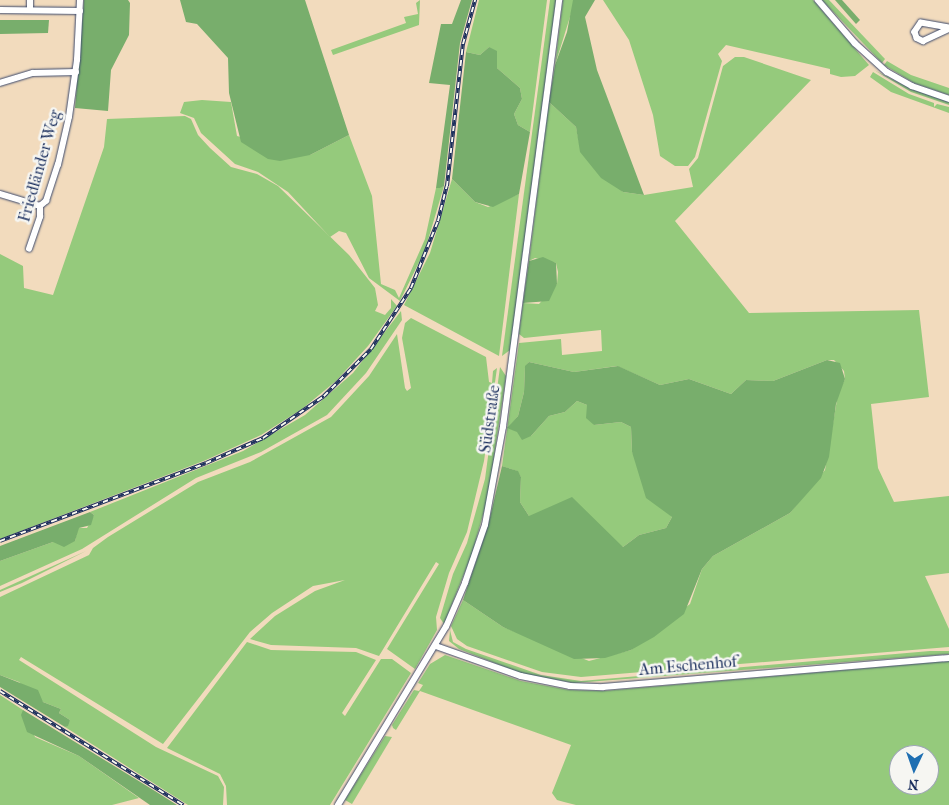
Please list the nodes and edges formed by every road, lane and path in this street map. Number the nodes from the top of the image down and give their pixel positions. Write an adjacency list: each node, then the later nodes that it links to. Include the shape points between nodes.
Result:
1 (30, 0): 6 (street)
2 (80, 0): 7 (street, Friedländer Weg)
3 (559, 0): 15 (street, Südstraße, via 498,465 476,556)
4 (818, 0): 11 (street, via 887,72 912,86)
5 (0, 10): 6 (street)
6 (30, 10): 7 (street)
7 (80, 11): 9 (street, Friedländer Weg)
8 (949, 28): 8 (street, via 920,23 915,32 923,41)
9 (76, 72): 10 (street, via 33,73); 13 (street, Friedländer Weg, via 58,165 46,201)
10 (0, 83)
11 (949, 99)
12 (0, 194): 13 (street)
13 (40, 206): 14 (street, Friedländer Weg, via 40,217)
14 (29, 249)
15 (436, 646): 16 (street, Am Eschenhof, via 521,676 570,686 603,687); 17 (street, Südstraße)
16 (949, 658)
17 (338, 805)

